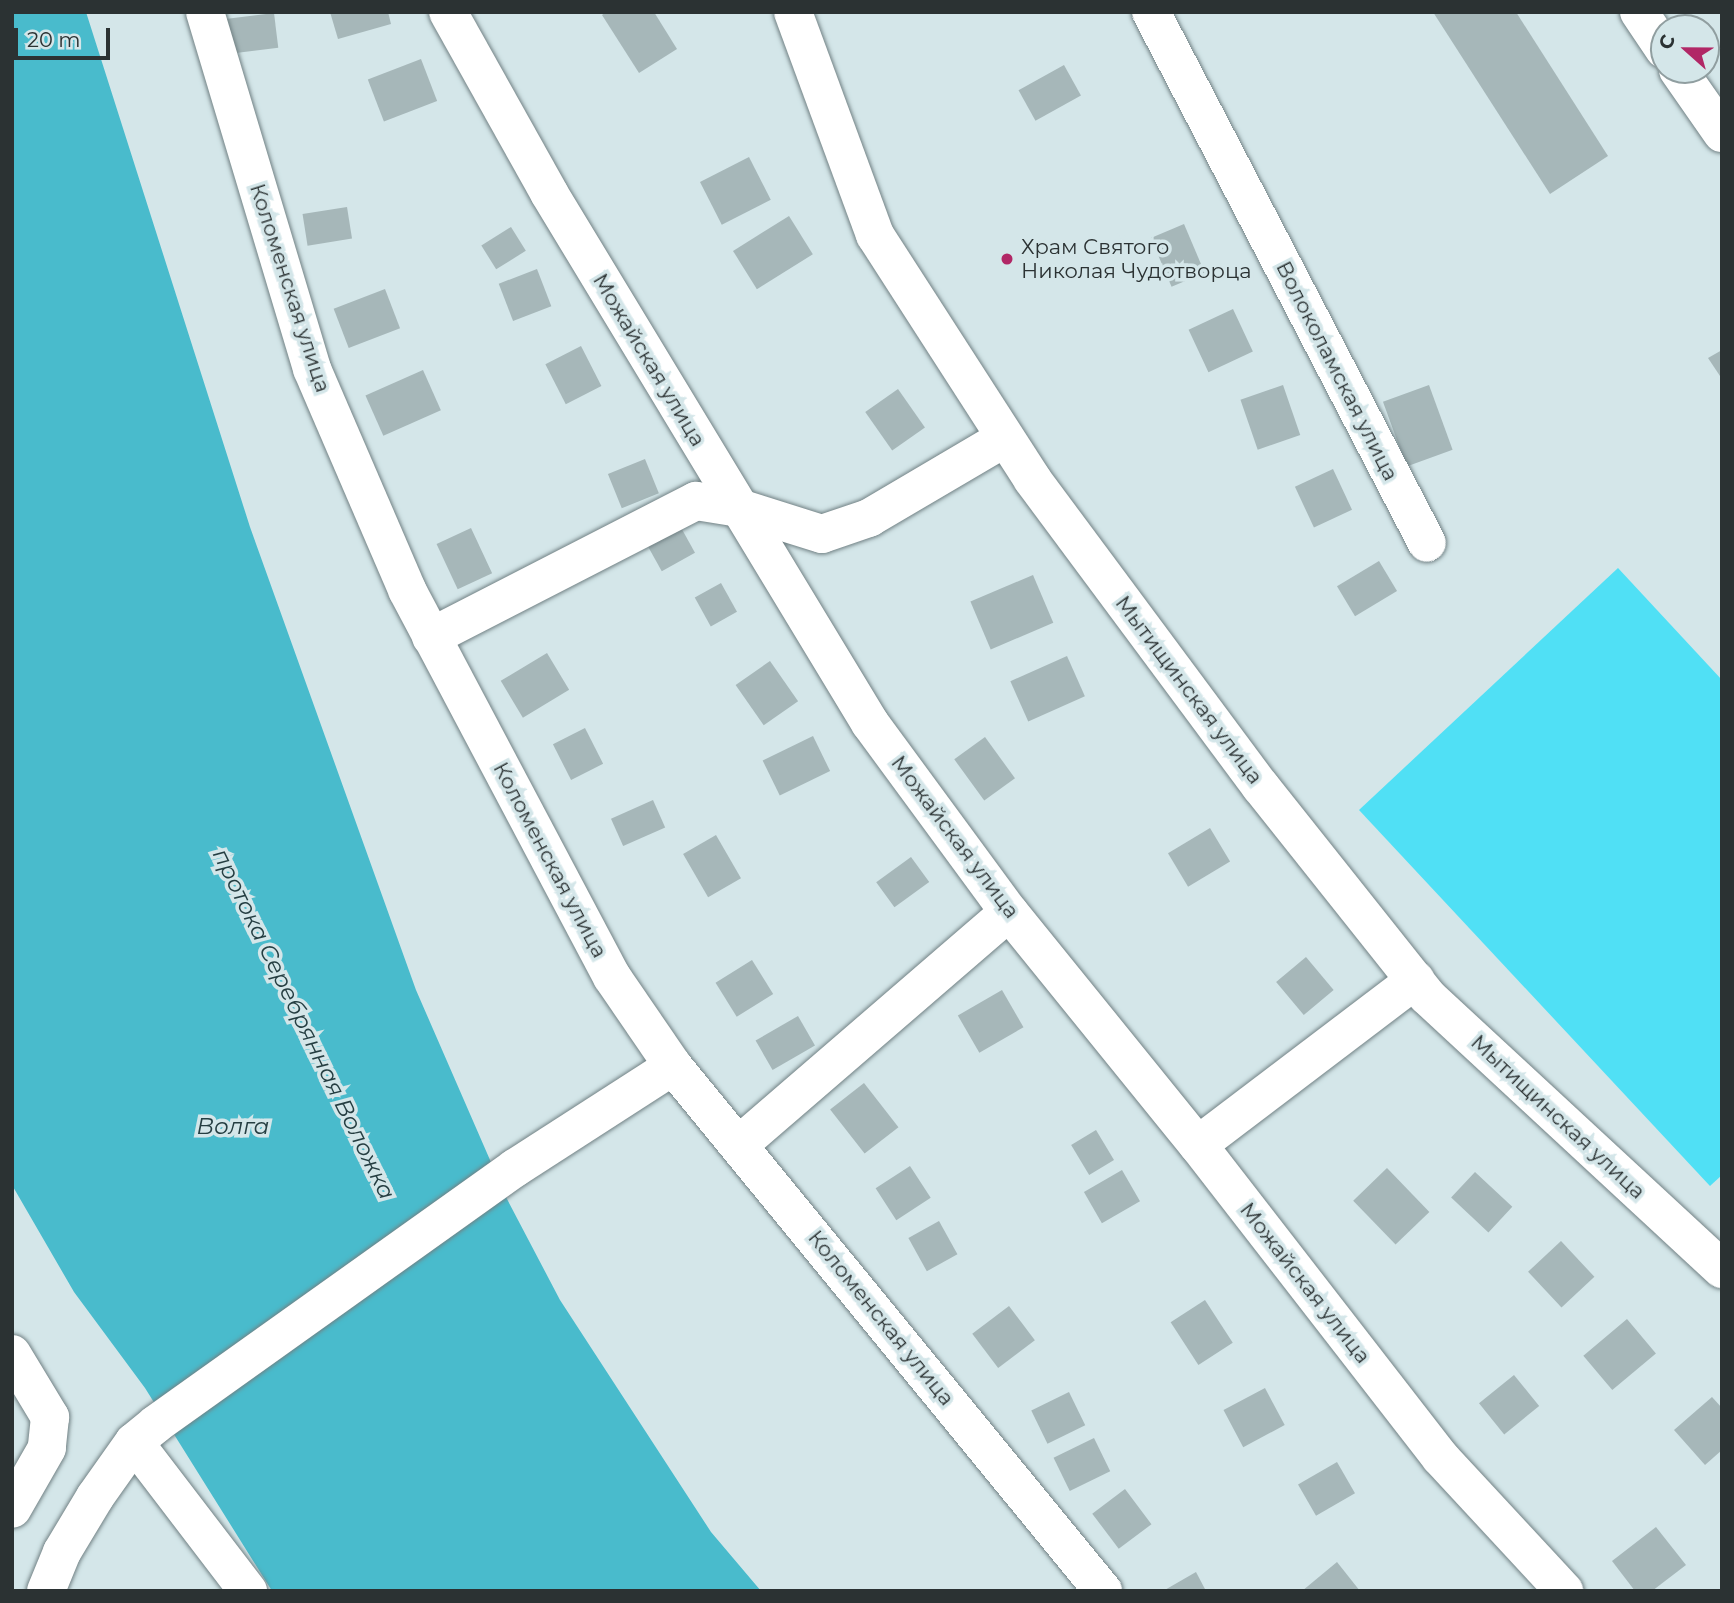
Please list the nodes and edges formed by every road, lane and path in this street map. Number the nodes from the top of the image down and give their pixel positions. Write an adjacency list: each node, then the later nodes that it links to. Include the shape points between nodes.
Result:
1 (205, 12): 12 (street, Коломенская улица, via 312,369)
2 (448, 12): 10 (street, Можайская улица, via 549,193)
3 (793, 12): 9 (street, Мытищинская улица, via 875,235)
4 (1151, 12): 11 (street, Волоколамская улица)
5 (1639, 12): 6 (street)
6 (1650, 28)
7 (1688, 84): 8 (street)
8 (1722, 133)
9 (1005, 438): 10 (street, via 869,518 822,534); 14 (street, Мытищинская улица, via 1261,788)
10 (739, 508): 12 (street, via 696,500); 13 (street, Можайская улица, via 870,723)
11 (1427, 543)
12 (431, 637): 15 (street, Коломенская улица, via 612,977)
13 (1009, 912): 16 (street); 17 (street, Можайская улица)
14 (1415, 980): 17 (street); 18 (street, Мытищинская улица)
15 (673, 1066): 16 (street, Коломенская улица); 20 (street, via 515,1168)
16 (740, 1144): 24 (street, Коломенская улица)
17 (1198, 1144): 25 (street, Можайская улица, via 1440,1457)
18 (1722, 1269)
19 (12, 1354): 21 (street, via 50,1417 47,1448)
20 (145, 1433): 22 (street, via 62,1552); 23 (street)
21 (12, 1509)
22 (47, 1591)
23 (248, 1591)
24 (1103, 1591)
25 (1563, 1591)

